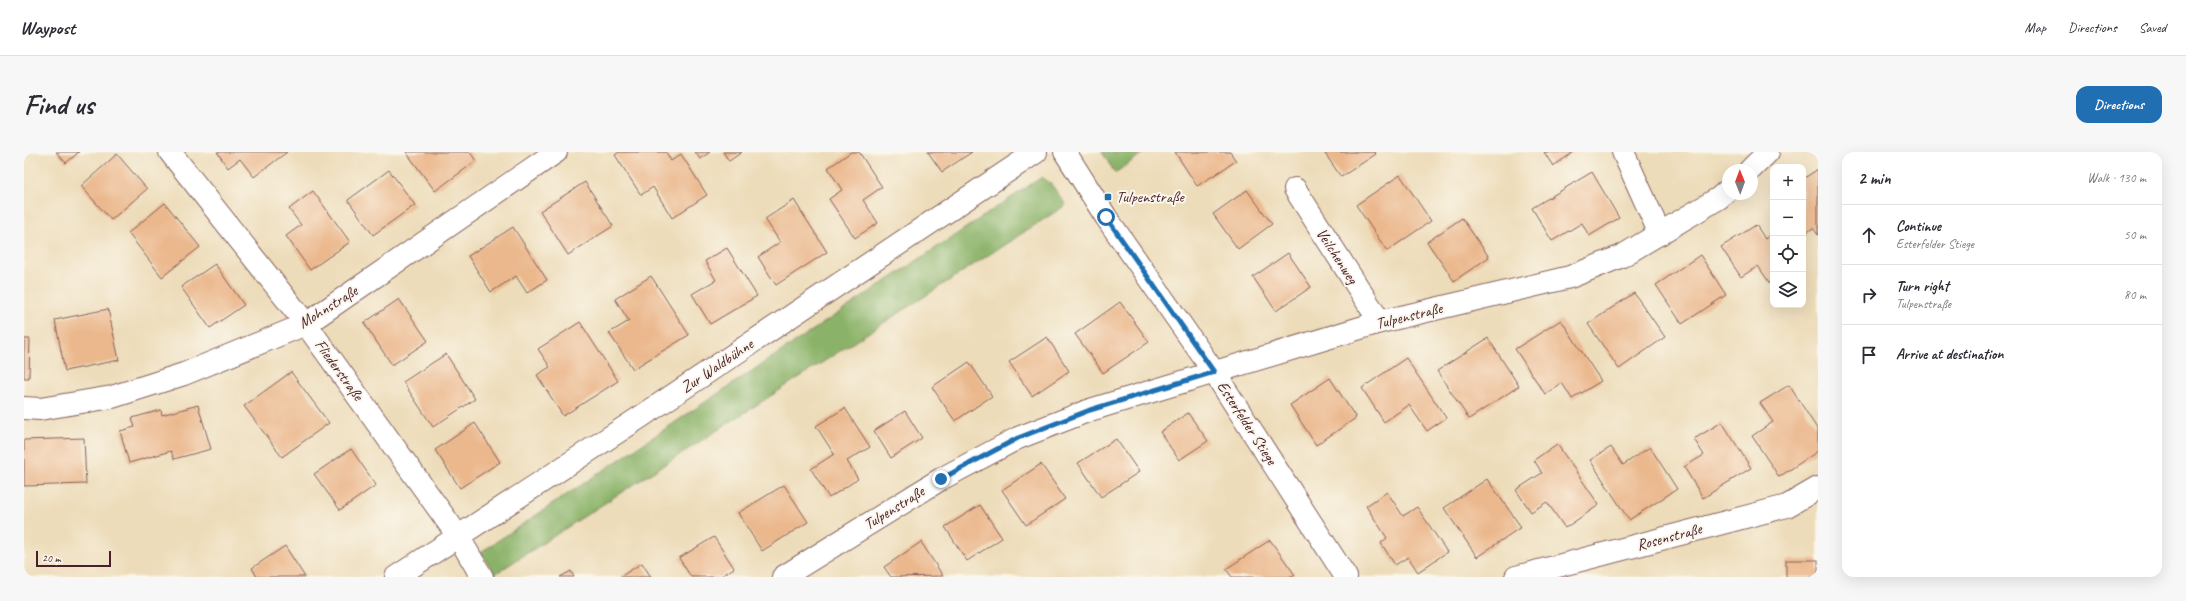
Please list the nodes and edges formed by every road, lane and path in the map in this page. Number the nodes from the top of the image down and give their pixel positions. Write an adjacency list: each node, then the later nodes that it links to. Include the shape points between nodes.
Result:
1 (170, 152): 12 (street, Fliederstraße)
2 (556, 152): 12 (street, Mohnstraße)
3 (1036, 152): 16 (street, Zur Waldbühne)
4 (1065, 152): 13 (street, Esterfelder Stiege, via 1106,217)
5 (1623, 152): 10 (street)
6 (1768, 152): 7 (street)
7 (1756, 164)
8 (1295, 189): 11 (street, Veilchenweg)
9 (1722, 195): 10 (street, Tulpenstraße)
10 (1660, 234): 11 (street, Tulpenstraße, via 1622,256 1570,277)
11 (1380, 322): 13 (street, Tulpenstraße)
12 (306, 324): 14 (street, Mohnstraße, via 184,374 112,397 40,409); 16 (street, Fliederstraße)
13 (1214, 372): 19 (street, Tulpenstraße, via 1090,410 1018,438 941,479); 20 (street, Esterfelder Stiege)
14 (24, 408)
15 (1818, 488): 21 (street, Rosenstraße, via 1787,506)
16 (458, 536): 17 (street, Zur Waldbühne); 18 (street, Fliederstraße)
17 (396, 577)
18 (482, 577)
19 (783, 577)
20 (1346, 577)
21 (1516, 577)

